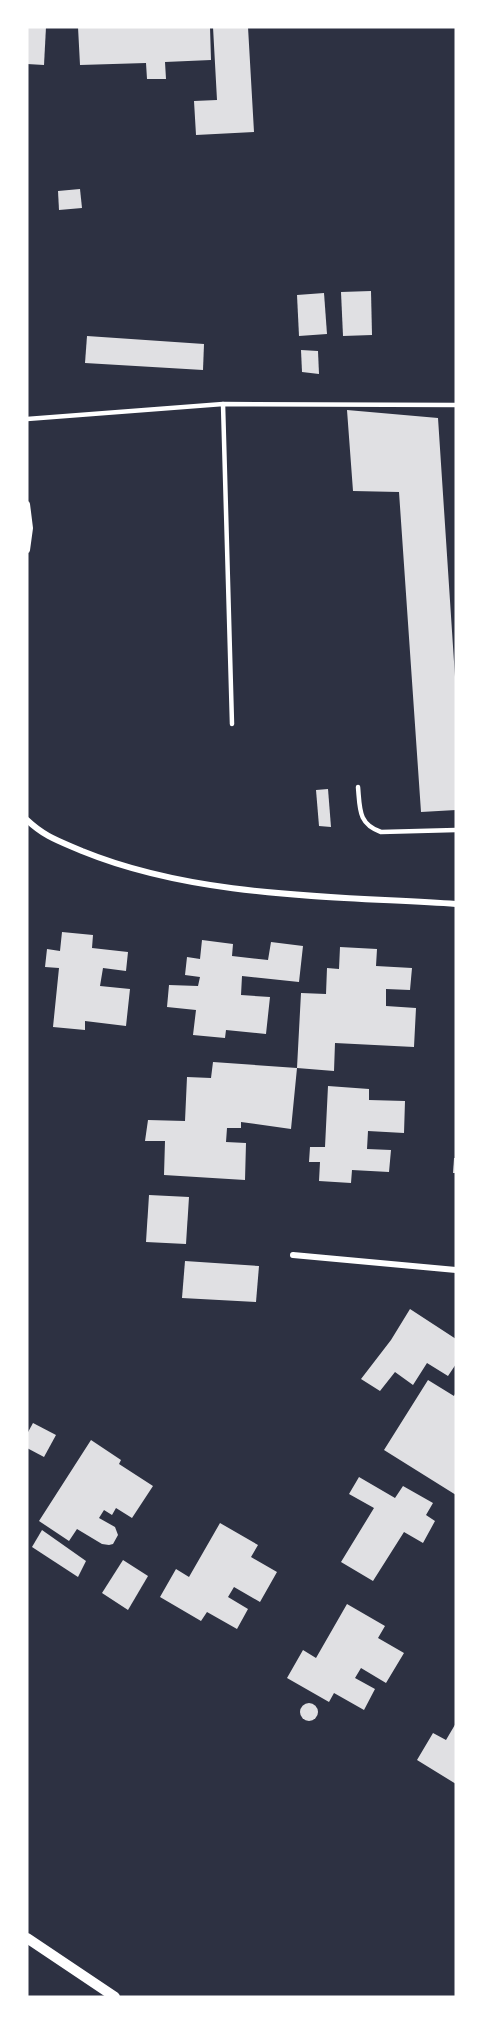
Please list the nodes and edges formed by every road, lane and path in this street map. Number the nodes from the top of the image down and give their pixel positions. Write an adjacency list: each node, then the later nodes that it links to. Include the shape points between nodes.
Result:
1 (223, 404): 2 (lane); 3 (lane); 6 (lane)
2 (456, 405)
3 (27, 419)
4 (27, 504): 5 (street)
5 (27, 550)
6 (232, 724)
7 (358, 788): 9 (lane, via 362,819 374,830)
8 (27, 820): 10 (street, via 42,834 110,862 191,881 267,892)
9 (456, 830)
10 (456, 904)
11 (293, 1255): 12 (street)
12 (456, 1270)
13 (27, 1938): 14 (street)
14 (115, 1997)

